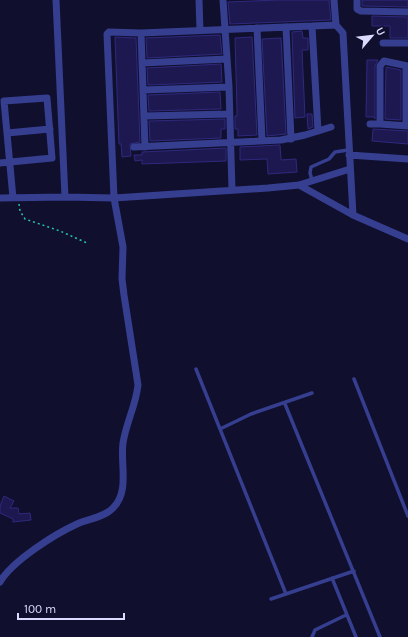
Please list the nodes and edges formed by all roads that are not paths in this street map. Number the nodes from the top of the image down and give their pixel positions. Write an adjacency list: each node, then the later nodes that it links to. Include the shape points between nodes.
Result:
1 (56, 0): 43 (street)
2 (199, 0): 12 (street)
3 (223, 0): 9 (street)
4 (334, 0): 7 (street)
5 (357, 0): 6 (street, via 357,9 360,11)
6 (408, 12)
7 (336, 25): 8 (street); 35 (street, via 343,33)
8 (312, 26): 11 (street); 28 (street)
9 (225, 28): 10 (street); 12 (street); 16 (street)
10 (257, 28): 11 (street); 31 (street)
11 (286, 28): 30 (street)
12 (200, 30): 13 (street)
13 (141, 33): 17 (street); 46 (street, via 109,32 106,36)
14 (383, 43): 15 (street)
15 (408, 43)
16 (227, 59): 17 (street); 19 (street)
17 (142, 63): 20 (street)
18 (407, 66): 24 (street, via 384,61 380,64); 25 (street)
19 (229, 87): 20 (street); 21 (street)
20 (143, 90): 22 (street)
21 (230, 114): 22 (street); 32 (street)
22 (144, 116): 34 (street)
23 (370, 124): 24 (street)
24 (380, 124): 25 (street)
25 (407, 126)
26 (331, 127): 28 (street)
27 (50, 129): 29 (street); 29 (street, via 47,98 4,102); 37 (street, via 52,158)
28 (318, 131): 30 (street)
29 (7, 133): 37 (street)
30 (291, 139): 31 (street)
31 (262, 141): 32 (street)
32 (230, 144): 34 (street); 42 (street)
33 (134, 147): 34 (street)
34 (145, 147)
35 (348, 153): 36 (street); 39 (street); 40 (lane, via 334,152 329,159 312,166 310,173)
36 (408, 159)
37 (9, 162): 38 (street); 45 (street)
38 (0, 163)
39 (350, 169): 40 (street); 47 (street)
40 (313, 181): 41 (street)
41 (299, 185): 42 (street); 47 (street)
42 (232, 190): 46 (street)
43 (65, 197): 45 (street); 46 (street)
44 (0, 198): 45 (street)
45 (15, 198)
46 (114, 198): 57 (street, via 123,247 122,279 138,385 137,397 123,442 124,476 121,494 113,508 52,538 22,560)
47 (353, 215): 48 (street)
48 (408, 239)
49 (196, 369): 53 (lane)
50 (354, 379): 54 (lane)
51 (312, 393): 52 (lane)
52 (285, 404): 53 (lane, via 251,414); 55 (lane)
53 (220, 429): 58 (lane)
54 (408, 516)
55 (354, 571): 56 (lane); 63 (lane)
56 (332, 578): 58 (lane); 60 (lane)
57 (0, 582)
58 (286, 594): 59 (lane)
59 (271, 599)
60 (346, 615): 61 (lane, via 315,630); 62 (lane)
61 (312, 637)
62 (356, 637)
63 (380, 637)

